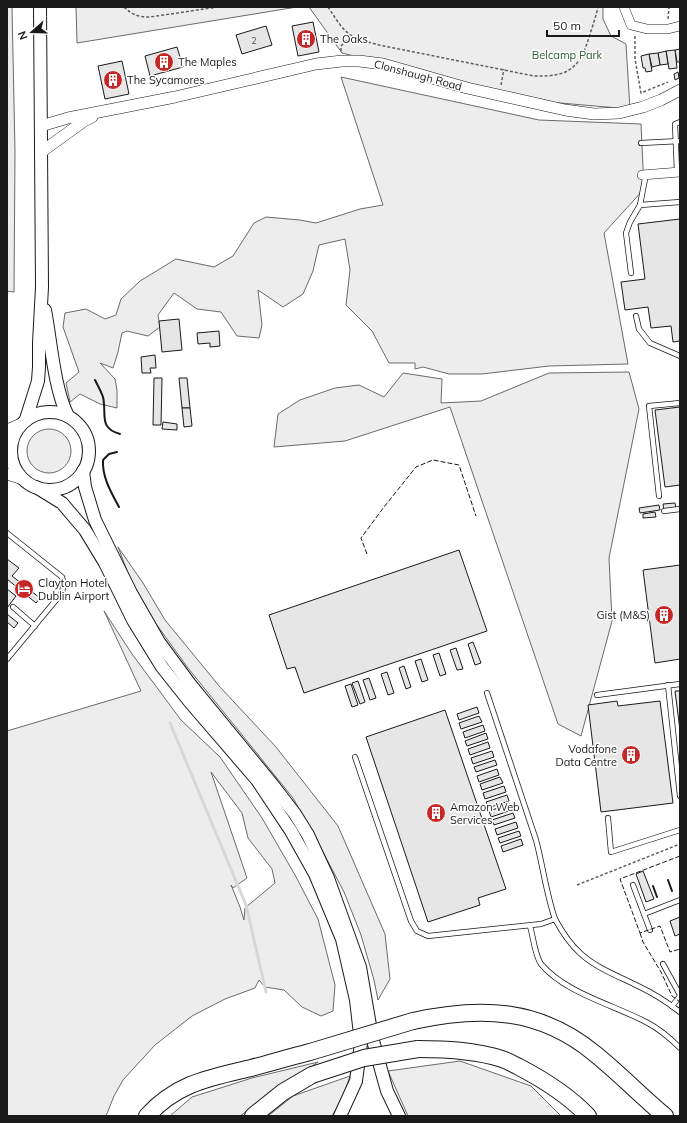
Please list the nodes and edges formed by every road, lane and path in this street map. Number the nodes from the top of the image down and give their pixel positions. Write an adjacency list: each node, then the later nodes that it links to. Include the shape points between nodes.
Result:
1 (40, 7): 19 (main road)
2 (124, 7): 3 (path, via 141,17)
3 (218, 7)
4 (328, 7): 11 (path)
5 (598, 7): 13 (path, via 581,60 571,69 560,75 534,76)
6 (624, 7): 8 (street, via 631,25)
7 (669, 7): 10 (path)
8 (635, 26): 10 (street); 14 (path, via 635,59 640,93)
9 (680, 26): 10 (street)
10 (668, 29)
11 (351, 36): 12 (path, via 341,46); 13 (path, via 379,45)
12 (342, 61): 16 (street, Clonshaugh Road, via 383,64); 17 (street, Clonshaugh Road, via 316,64 175,97)
13 (504, 69): 16 (path)
14 (668, 82)
15 (680, 90): 16 (street, Clonshaugh Road, via 643,107 619,113 594,114)
16 (499, 95)
17 (105, 110): 19 (street, Clonshaugh Road); 22 (street, Clonshaugh Road, via 84,121)
18 (680, 122): 20 (lane, via 675,124)
19 (41, 126): 22 (main road)
20 (678, 141): 21 (lane); 23 (lane)
21 (641, 143)
22 (41, 154): 28 (main road)
23 (678, 172): 24 (street)
24 (644, 174): 26 (lane)
25 (680, 202): 26 (lane)
26 (640, 205): 27 (lane, via 626,233)
27 (631, 273)
28 (42, 287): 32 (main road, via 62,405); 33 (main road, via 38,381)
29 (636, 316): 30 (lane, via 639,329 650,343)
30 (680, 356)
31 (680, 403): 39 (lane, via 649,406)
32 (68, 416): 33 (main road, via 58,412 47,412 36,414); 35 (main road, via 79,425 86,438 88,454)
33 (24, 422): 34 (street); 37 (main road, via 15,432 11,452 12,462)
34 (7, 430)
35 (83, 471): 38 (main road, via 73,482 59,488); 70 (main road, via 95,520 130,593 159,642 272,784 308,835 328,878 358,960 372,1037 387,1091)
36 (7, 474): 37 (street)
37 (23, 479): 38 (main road)
38 (36, 487): 69 (main road, via 62,504 85,530 162,668 257,780 291,831 315,874 342,939 356,1000 361,1043 356,1081)
39 (659, 496)
40 (680, 509): 41 (lane)
41 (664, 511)
42 (7, 533): 44 (lane, via 62,577 64,582 64,590)
43 (13, 607): 44 (lane)
44 (35, 626): 45 (lane)
45 (7, 659)
46 (680, 684): 47 (lane)
47 (668, 686): 49 (lane); 51 (lane)
48 (487, 693): 59 (lane, via 536,840)
49 (597, 695)
50 (355, 757): 60 (lane, via 411,921 417,931 428,936)
51 (680, 796)
52 (608, 818): 53 (lane, via 611,852)
53 (680, 830)
54 (680, 844): 55 (path)
55 (577, 885)
56 (633, 885): 58 (lane)
57 (680, 900): 58 (lane)
58 (644, 914): 61 (lane)
59 (555, 918): 60 (lane); 64 (lane, via 563,934 580,954 602,969)
60 (530, 926): 66 (lane, via 541,963 561,981 647,1022)
61 (650, 930)
62 (664, 964): 63 (lane)
63 (680, 995): 64 (lane)
64 (672, 1006): 65 (lane)
65 (680, 1012)
66 (680, 1048)
67 (147, 1116): 72 (highway, bridge, via 173,1093 194,1083 413,1021 458,1013 487,1012 533,1019 558,1030 594,1053)
68 (253, 1116): 71 (highway, bridge, via 283,1092 312,1075 364,1058 418,1049 448,1049 503,1059 557,1089)
69 (340, 1116)
70 (399, 1116)
71 (588, 1116)
72 (665, 1116)

